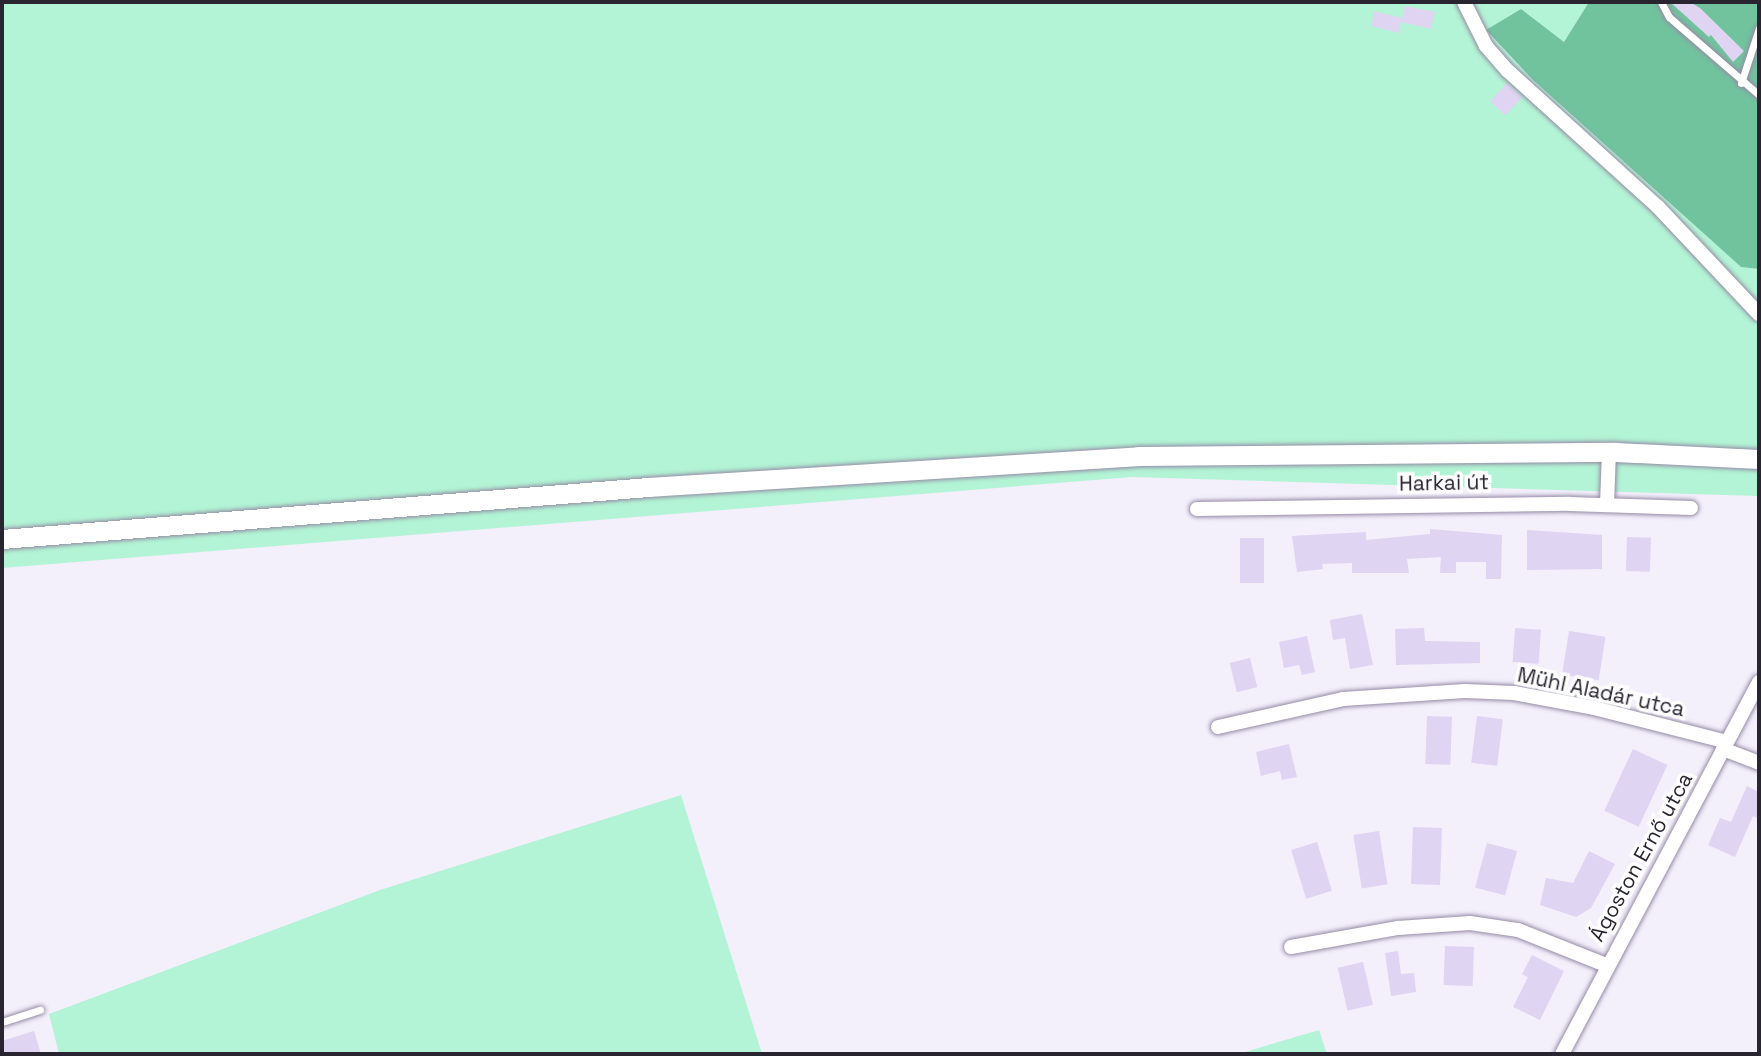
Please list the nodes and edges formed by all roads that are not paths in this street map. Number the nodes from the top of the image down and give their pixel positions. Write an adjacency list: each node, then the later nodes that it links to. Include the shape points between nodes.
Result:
1 (1464, 2): 6 (street, via 1486,47 1658,207)
2 (1661, 2): 4 (lane, via 1669,17)
3 (1759, 28): 4 (lane)
4 (1741, 83): 5 (lane)
5 (1759, 95)
6 (1759, 314)
7 (1609, 452): 8 (main road); 9 (street); 12 (main road, via 1138,456)
8 (1759, 459)
9 (1608, 504): 10 (street, Harkai út); 11 (street, Harkai út)
10 (1691, 508)
11 (1197, 509)
12 (2, 539)
13 (1759, 682): 15 (street, Ágoston Ernő utca)
14 (1218, 727): 15 (street, Mühl Aladár utca, via 1343,699 1465,691 1514,693 1594,708)
15 (1725, 746): 16 (street, Mühl Aladár utca); 18 (street, Ágoston Ernő utca)
16 (1759, 763)
17 (1291, 947): 18 (street, via 1398,928 1470,923 1518,930)
18 (1606, 965): 21 (street, Ágoston Ernő utca)
19 (40, 1010): 20 (lane)
20 (2, 1021)
21 (1562, 1054)

